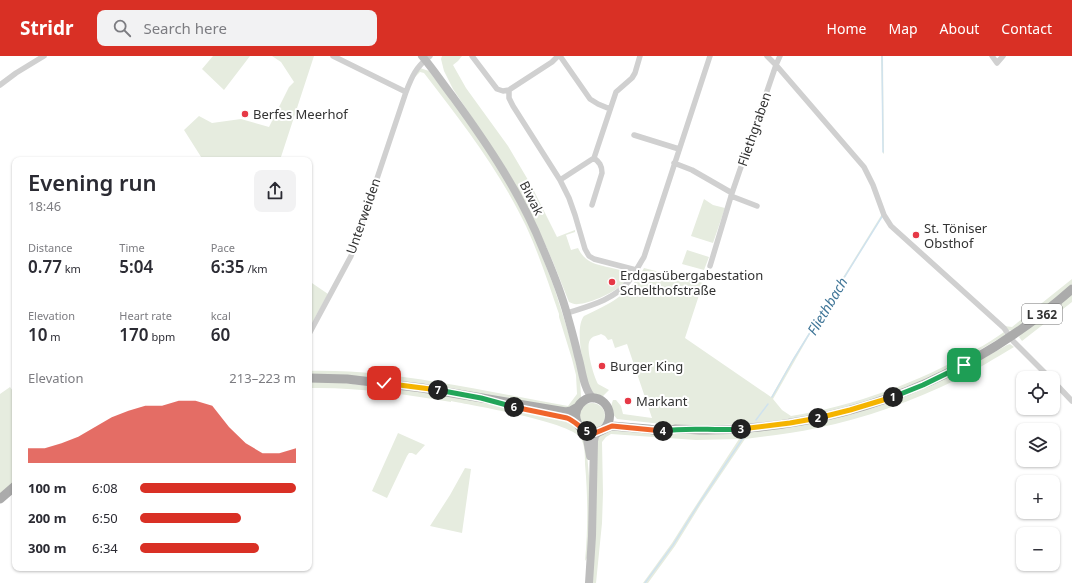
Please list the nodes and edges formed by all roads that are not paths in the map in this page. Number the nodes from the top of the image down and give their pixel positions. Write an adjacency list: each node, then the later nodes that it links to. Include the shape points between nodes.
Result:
1 (44, 56): 13 (street)
2 (333, 56): 15 (street)
3 (472, 56): 14 (street, via 497,89)
4 (559, 56): 14 (street); 16 (street, via 590,99)
5 (640, 56): 16 (street, via 635,73 616,92)
6 (710, 56): 18 (street)
7 (767, 56): 12 (street)
8 (780, 56): 12 (street, Fliethgraben)
9 (992, 56): 10 (street, via 997,63)
10 (1003, 56)
11 (426, 57): 15 (street, Unterweiden, via 413,74); 28 (street, Biwak, via 487,144 525,208 555,277)
12 (776, 65): 22 (street, Fliethgraben); 30 (street, via 864,168 891,226 1004,328)
13 (0, 85)
14 (508, 90): 21 (street, via 513,106)
15 (406, 92): 29 (street, Unterweiden, via 351,256)
16 (610, 109): 19 (street)
17 (634, 135): 18 (street)
18 (679, 149): 20 (street)
19 (594, 158): 21 (street); 23 (street, via 601,165 602,173)
20 (674, 163): 22 (street, via 692,170); 26 (street, via 644,257)
21 (560, 180): 26 (street, via 575,215 584,249 589,256)
22 (732, 195): 24 (street); 25 (street, Fliethgraben)
23 (592, 204)
24 (757, 206)
25 (710, 266)
26 (636, 270): 28 (street, via 623,287 607,299)
27 (1072, 289): 30 (main road, L 362)
28 (567, 313): 31 (street, Biwak)
29 (312, 328)
30 (1012, 339): 32 (street); 41 (main road, L 362, via 940,378 904,393 850,410 816,419 760,427 730,430)
31 (581, 370): 36 (street, Biwak, via 588,392); 38 (street, Biwak, via 583,394)
32 (1043, 371)
33 (312, 378): 35 (main road, via 347,379)
34 (1060, 388): 37 (street)
35 (481, 398): 38 (main road, via 566,412); 40 (main road, via 567,418)
36 (593, 398): 38 (main road); 39 (main road, via 604,403)
37 (1072, 401)
38 (580, 405): 40 (main road, via 575,416)
39 (610, 417): 41 (main road, L 362, via 616,421); 42 (main road)
40 (580, 427): 42 (main road, via 591,432); 43 (street, via 588,442)
41 (676, 429): 42 (main road, L 362, via 663,431 612,426)
42 (602, 430): 43 (street, via 595,436 594,441)
43 (593, 480): 46 (street)
44 (12, 489): 45 (main road)
45 (0, 499)
46 (589, 583)

